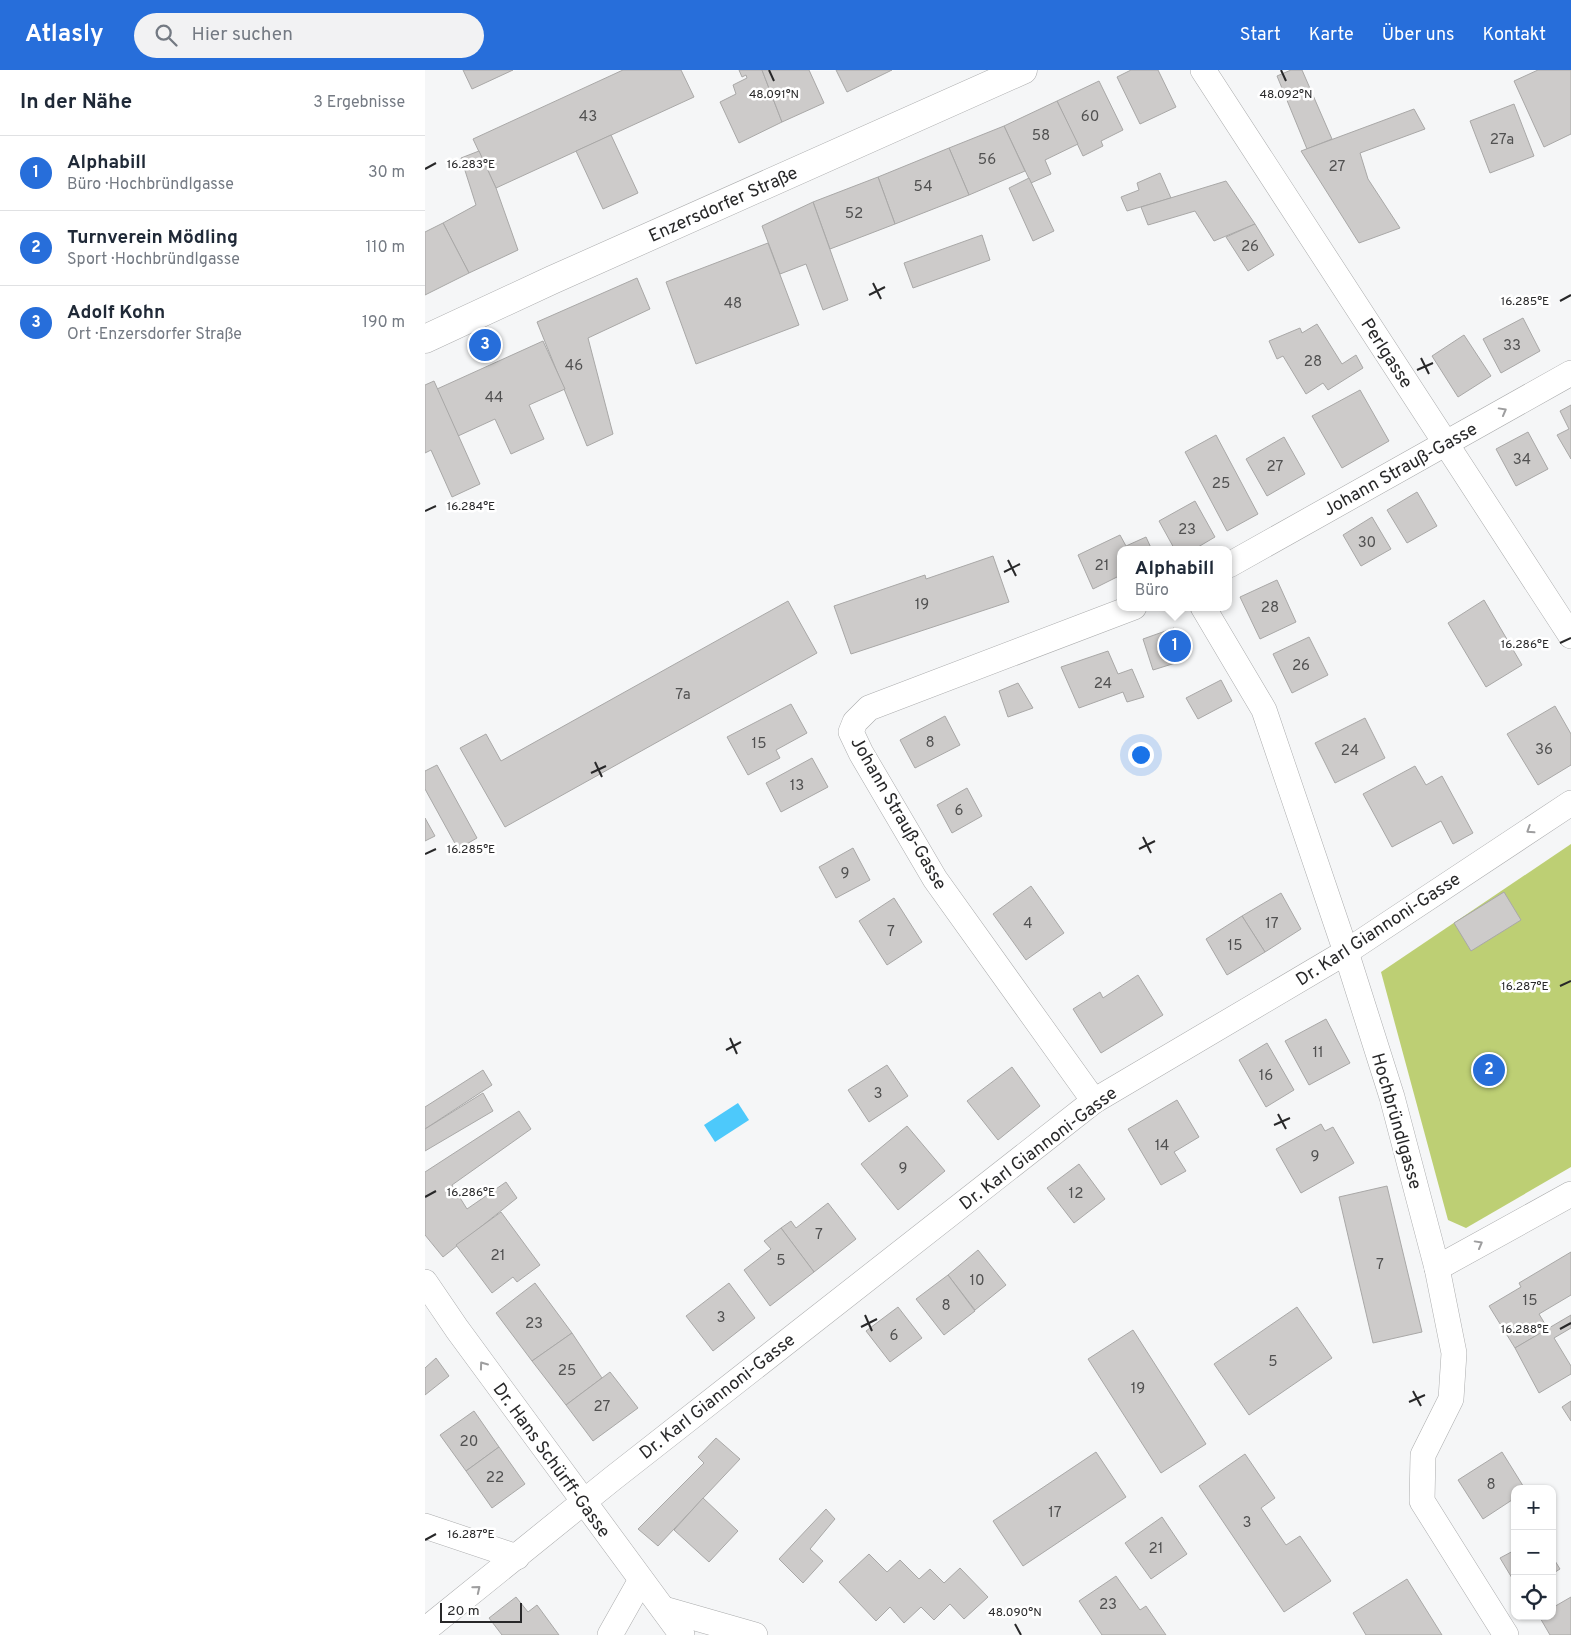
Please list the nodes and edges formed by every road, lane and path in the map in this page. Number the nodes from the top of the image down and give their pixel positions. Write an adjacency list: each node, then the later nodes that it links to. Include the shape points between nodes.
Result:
1 (1023, 70): 3 (main road, Enzersdorfer Straße)
2 (1203, 70): 5 (street, Perlgasse)
3 (425, 339)
4 (1571, 373): 5 (street, Johann Strauß-Gasse, one-way to 4)
5 (1445, 444): 6 (street, Johann Strauß-Gasse); 9 (street, Perlgasse)
6 (1232, 563)
7 (1124, 611): 12 (street, Johann Strauß-Gasse, via 869,708 855,722 851,732 935,879)
8 (1205, 611): 11 (street, Hochbründlgasse, via 1264,710)
9 (1571, 636)
10 (1571, 803): 11 (street, Dr. Karl Giannoni-Gasse, one-way to 11)
11 (1346, 952): 12 (street, Dr. Karl Giannoni-Gasse); 14 (street, Hochbründlgasse, via 1392,1097)
12 (1095, 1101): 16 (street, Dr. Karl Giannoni-Gasse)
13 (1571, 1194): 14 (street, one-way to 13)
14 (1437, 1268): 25 (street, Hochbründlgasse, via 1454,1354 1451,1399 1423,1455 1422,1501)
15 (425, 1282): 16 (street, Dr. Hans Schürff-Gasse, one-way to 15)
16 (584, 1503): 18 (street, Dr. Karl Giannoni-Gasse); 19 (street, Dr. Hans Schürff-Gasse)
17 (425, 1526): 18 (street)
18 (517, 1557): 21 (street, Dr. Karl Giannoni-Gasse, one-way to 18)
19 (641, 1580): 20 (street, Dr. Hans Schürff-Gasse); 22 (street)
20 (664, 1609): 23 (street, Dr. Hans Schürff-Gasse); 24 (street)
21 (425, 1630)
22 (610, 1635)
23 (682, 1635)
24 (755, 1635)
25 (1506, 1635)

